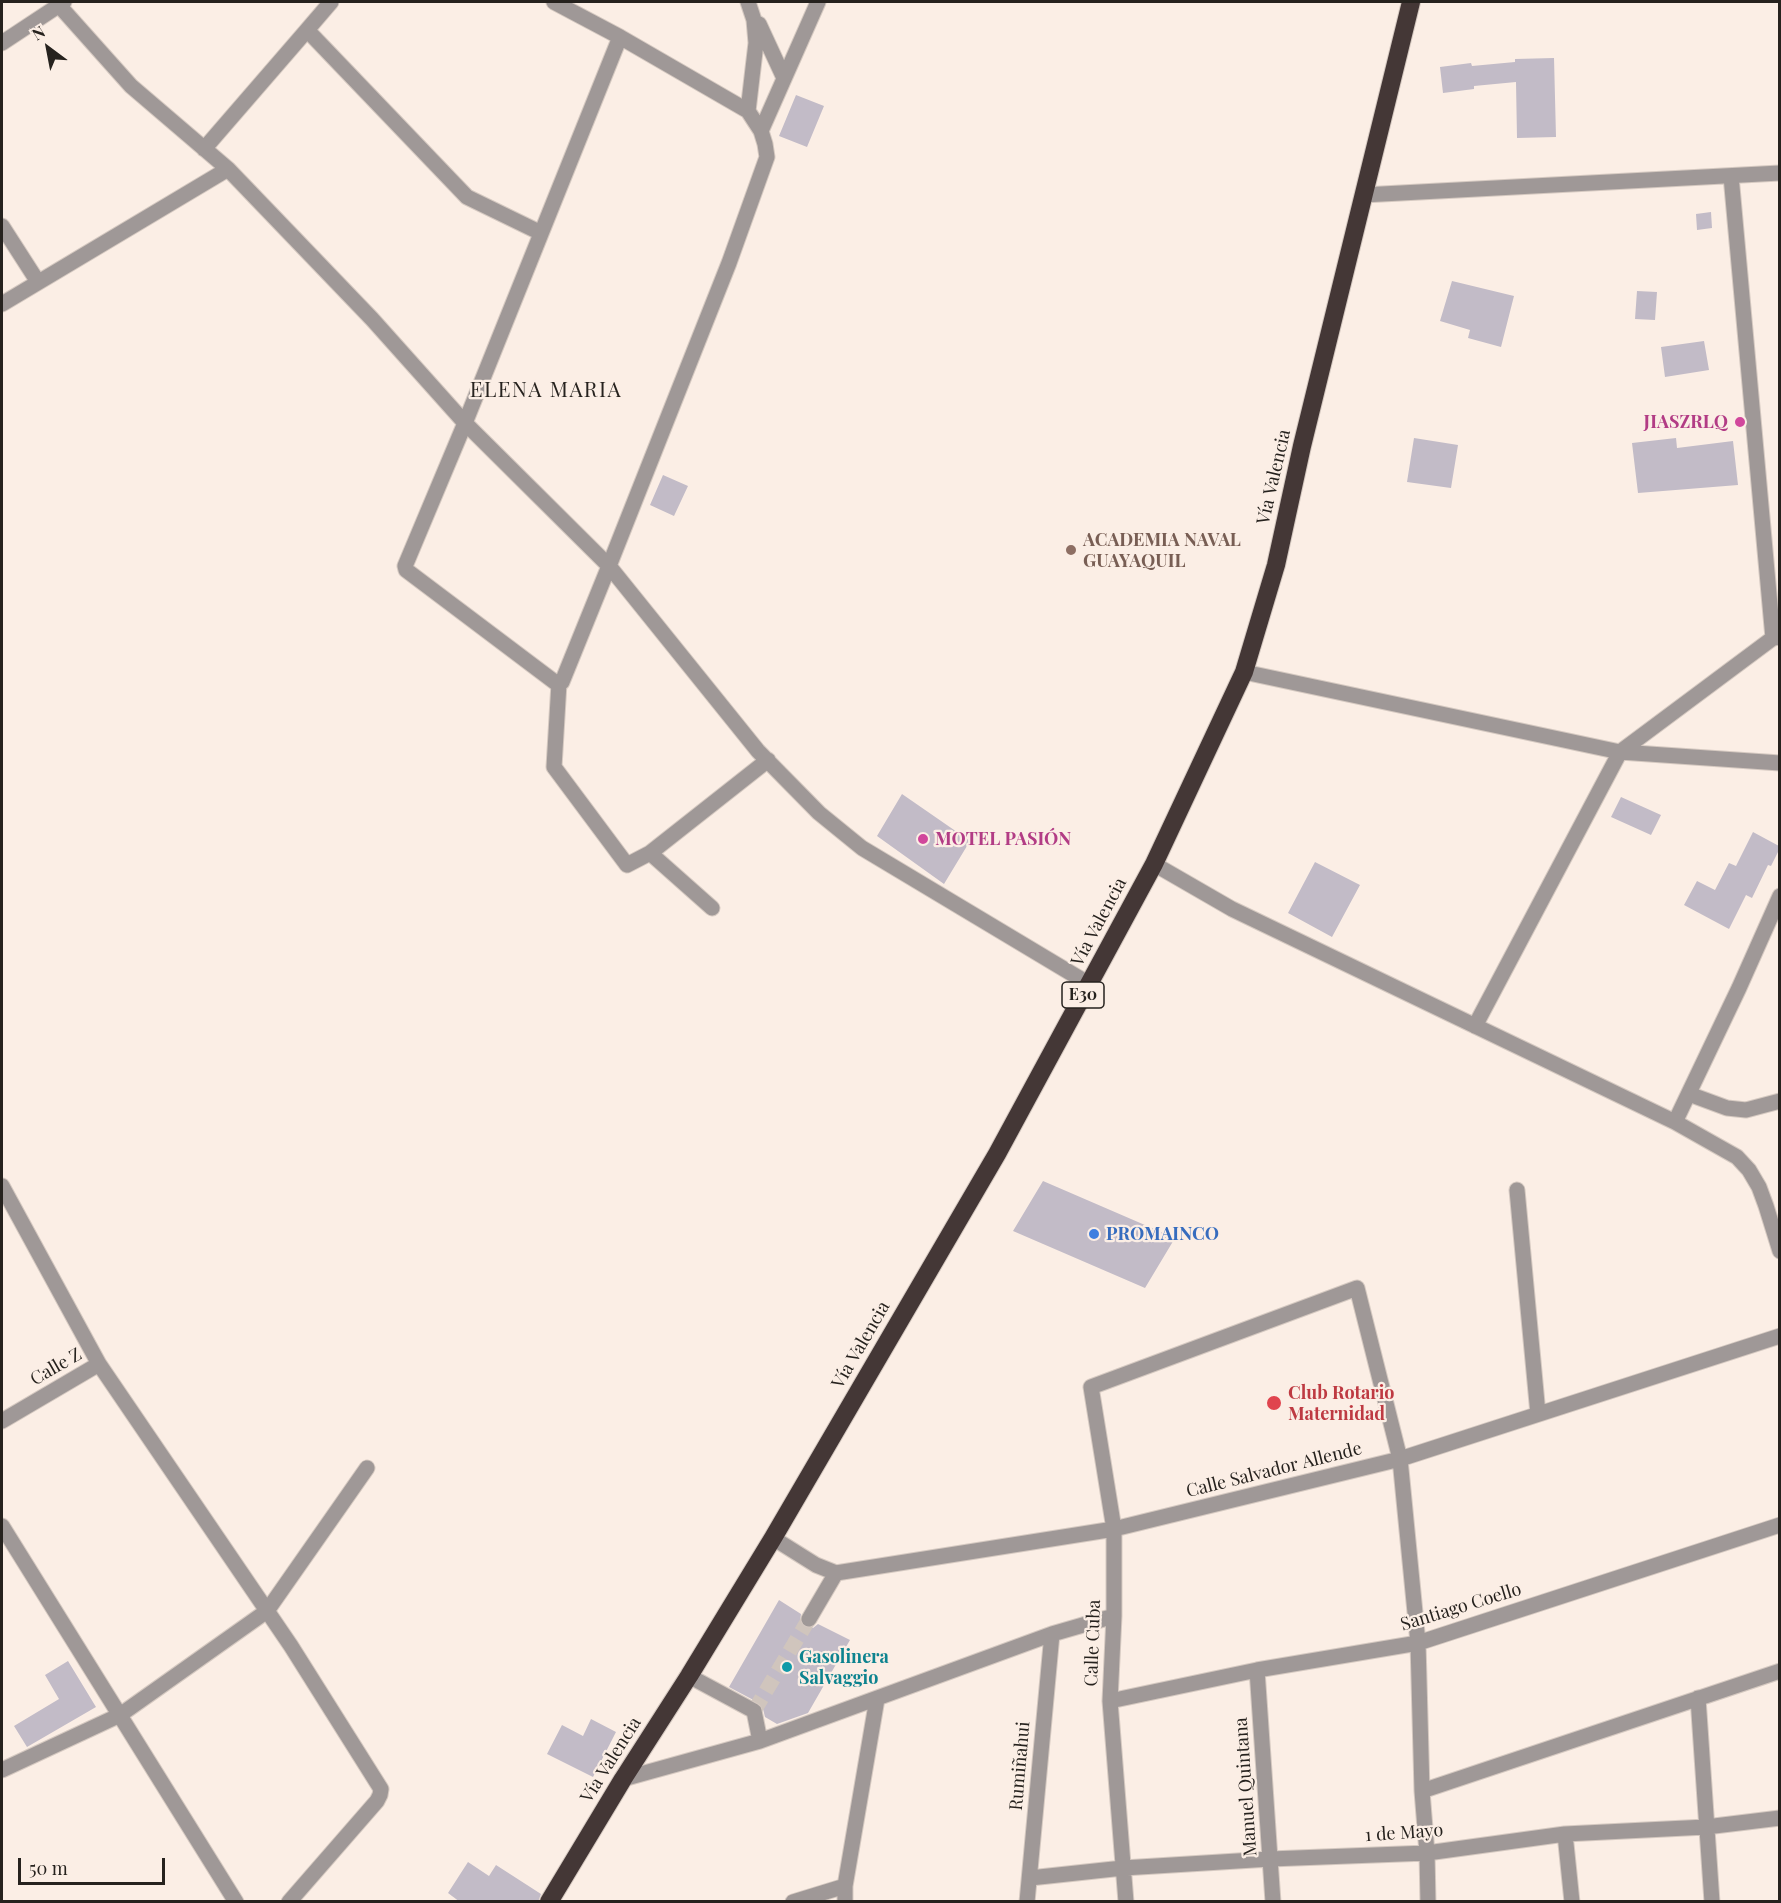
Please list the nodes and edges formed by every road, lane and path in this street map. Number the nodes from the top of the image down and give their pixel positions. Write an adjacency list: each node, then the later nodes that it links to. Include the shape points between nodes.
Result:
1 (331, 2): 7 (street)
2 (554, 2): 8 (street)
3 (749, 2): 10 (street); 11 (street, via 756,44)
4 (818, 2): 10 (street)
5 (1411, 2): 17 (highway, Vía Valencia / E30)
6 (59, 3): 9 (street); 13 (street, via 131,86)
7 (307, 30): 13 (street); 19 (street, via 467,197)
8 (621, 37): 11 (street); 19 (street)
9 (2, 43)
10 (784, 78): 12 (street)
11 (748, 111): 12 (street)
12 (761, 131): 23 (street, via 766,157 729,263)
13 (204, 149): 14 (street)
14 (228, 169): 20 (street); 22 (street)
15 (1779, 173): 16 (street)
16 (1731, 176): 17 (street); 24 (street)
17 (1363, 195): 25 (highway, Vía Valencia / E30, via 1276,565)
18 (2, 226): 20 (street)
19 (541, 232): 22 (street)
20 (38, 282): 21 (street)
21 (2, 304)
22 (465, 423): 23 (street); 26 (street, via 406,570)
23 (609, 566): 26 (street); 28 (street)
24 (1776, 638): 27 (street)
25 (1244, 672): 27 (street); 31 (highway, Vía Valencia / E30)
26 (559, 683): 30 (street, via 554,767 627,865)
27 (1620, 752): 29 (street); 35 (street)
28 (768, 760): 30 (street); 34 (street, via 819,813 862,848)
29 (1779, 763)
30 (650, 854): 33 (street)
31 (1154, 864): 34 (highway, Vía Valencia / E30); 35 (street, via 1232,909)
32 (1779, 896): 36 (street)
33 (712, 908)
34 (1089, 984): 51 (highway, Vía Valencia / E30, via 997,1154)
35 (1475, 1026): 38 (street)
36 (1689, 1094): 37 (street, via 1727,1108 1746,1110); 38 (street)
37 (1779, 1101)
38 (1675, 1122): 41 (street, via 1737,1157 1749,1170 1766,1206)
39 (2, 1186): 43 (street)
40 (1517, 1190): 44 (street)
41 (1779, 1251)
42 (1779, 1336): 44 (street, Calle Salvador Allende)
43 (99, 1364): 45 (street, Calle Z); 53 (street)
44 (1538, 1414): 46 (street, Calle Salvador Allende)
45 (2, 1421)
46 (1400, 1459): 50 (street, Calle Salvador Allende); 50 (street, Calle Cuba, via 1357,1288 1091,1387); 57 (street)
47 (367, 1468): 53 (street)
48 (1779, 1525): 57 (street, Santiago Coello)
49 (2, 1526): 64 (street)
50 (1114, 1529): 52 (street, Calle Salvador Allende); 54 (street, Calle Cuba)
51 (773, 1538): 52 (street); 60 (highway, Vía Valencia / E30)
52 (836, 1573): 55 (street)
53 (267, 1611): 64 (street); 78 (street, via 381,1789 376,1801)
54 (1114, 1616): 56 (street); 63 (street, Calle Cuba)
55 (809, 1619)
56 (1052, 1634): 62 (street); 75 (street, Rumiñahui)
57 (1418, 1643): 58 (street, Santiago Coello); 68 (street)
58 (1257, 1670): 63 (street, Santiago Coello); 73 (street, Manuel Quintana)
59 (1779, 1671): 61 (street)
60 (689, 1676): 65 (street, via 754,1711); 67 (highway, Vía Valencia / E30)
61 (1698, 1698): 68 (street); 70 (street)
62 (877, 1699): 65 (street); 76 (street)
63 (1110, 1701): 74 (street, Calle Cuba)
64 (120, 1715): 66 (street); 77 (street)
65 (760, 1741): 67 (street)
66 (2, 1770)
67 (623, 1779): 79 (highway, Vía Valencia / E30)
68 (1422, 1791): 72 (street)
69 (1779, 1818): 70 (street, 1 de Mayo)
70 (1706, 1827): 71 (street, 1 de Mayo); 86 (street)
71 (1565, 1834): 72 (street, 1 de Mayo); 85 (street)
72 (1427, 1853): 73 (street, 1 de Mayo); 84 (street)
73 (1270, 1859): 74 (street, 1 de Mayo); 83 (street, Manuel Quintana)
74 (1123, 1868): 75 (street, 1 de Mayo); 82 (street, Calle Cuba)
75 (1030, 1878): 81 (street, Rumiñahui)
76 (845, 1894): 80 (street)
77 (236, 1902)
78 (289, 1902)
79 (549, 1902)
80 (793, 1902)
81 (1028, 1902)
82 (1126, 1902)
83 (1273, 1902)
84 (1428, 1902)
85 (1572, 1902)
86 (1712, 1902)

